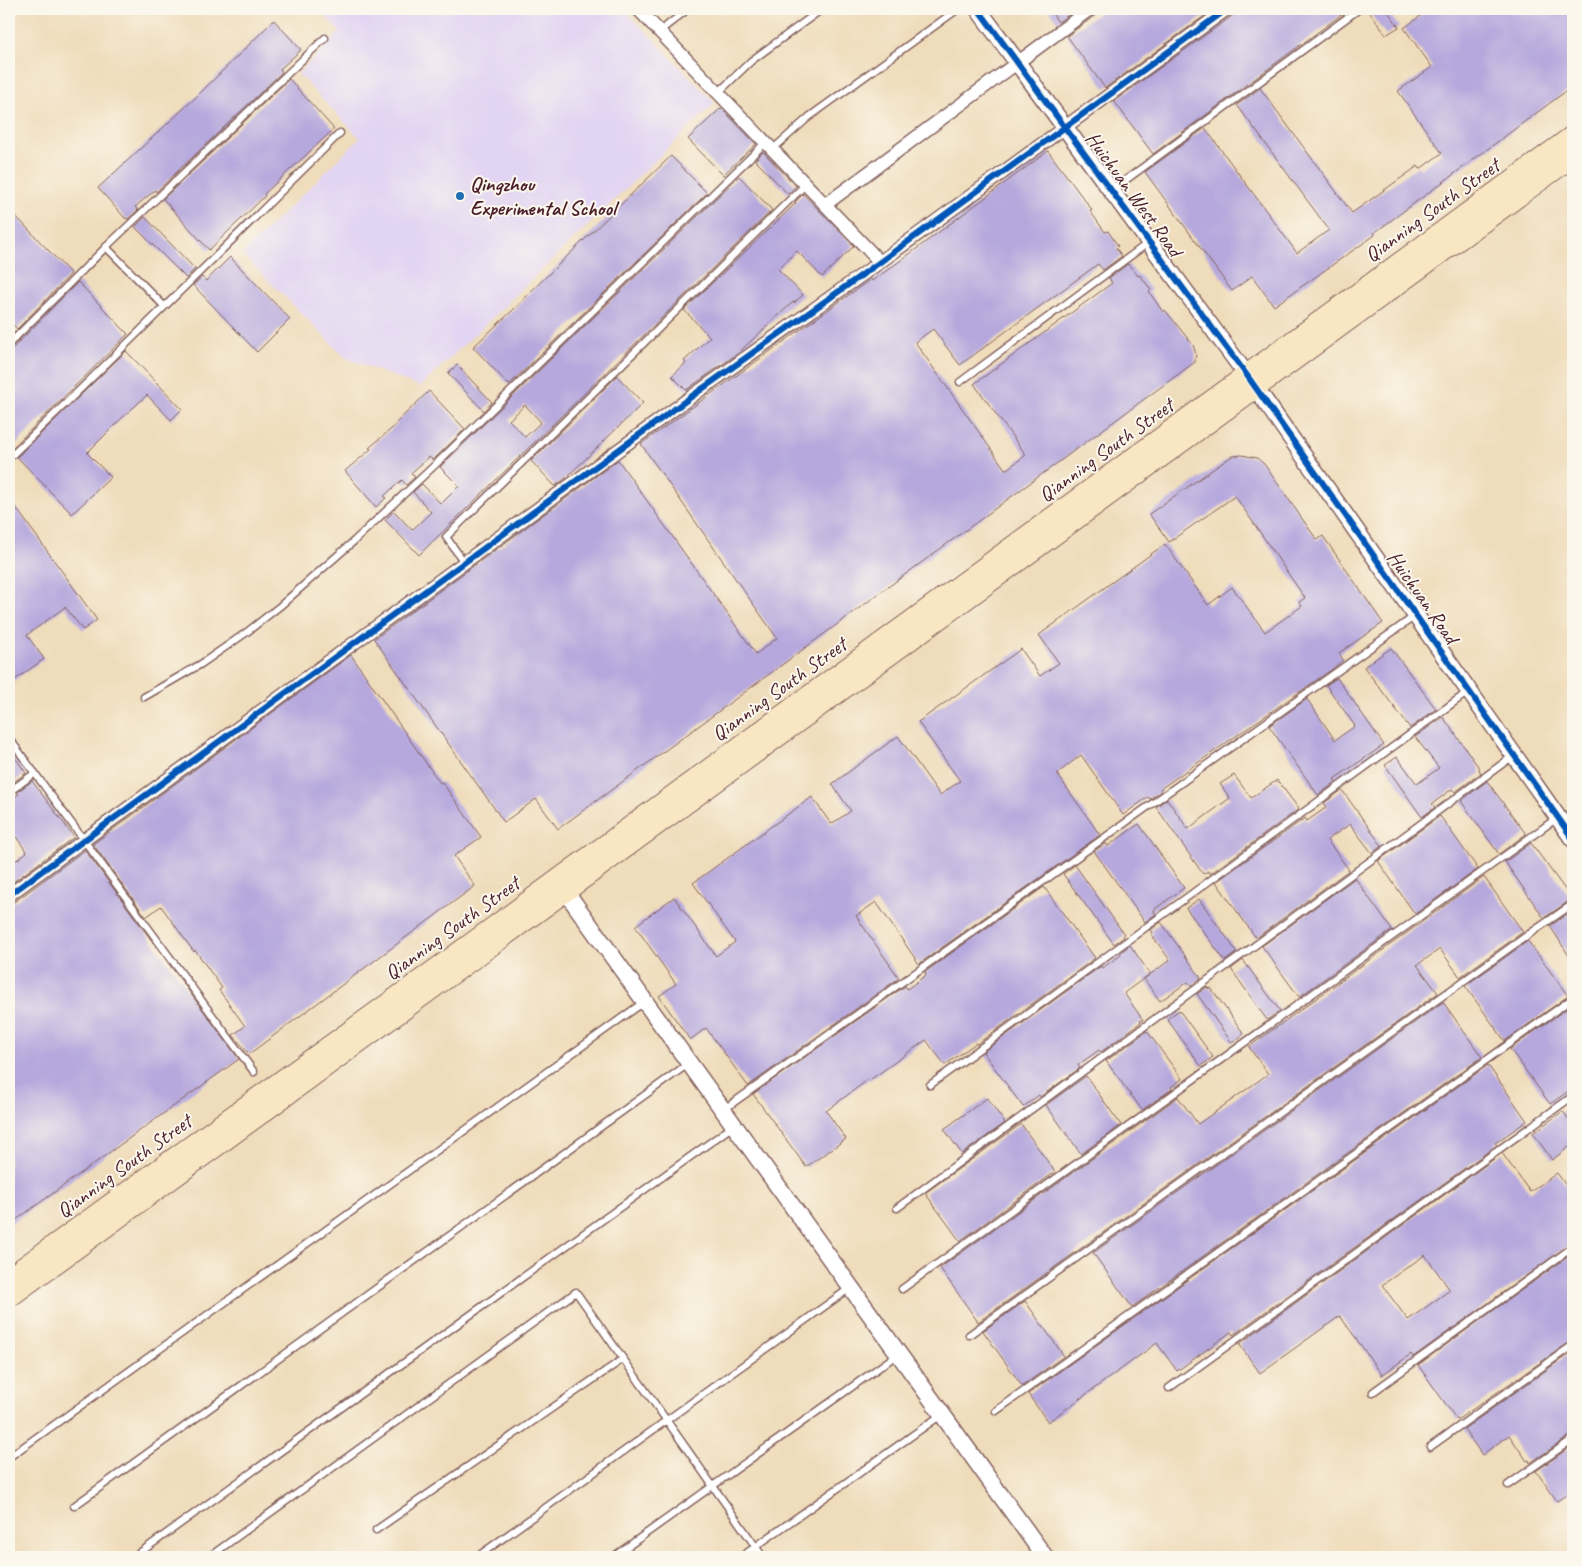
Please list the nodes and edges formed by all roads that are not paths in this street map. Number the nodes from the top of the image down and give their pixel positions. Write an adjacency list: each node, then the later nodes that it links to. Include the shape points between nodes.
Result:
1 (638, 9): 9 (street)
2 (688, 9): 9 (lane)
3 (822, 9): 12 (lane, via 751,60)
4 (958, 9): 16 (lane)
5 (978, 9): 11 (street, Huichuan West Road)
6 (1090, 9): 11 (street)
7 (1227, 9): 13 (street)
8 (1359, 9): 19 (lane)
9 (660, 31): 12 (street)
10 (325, 38): 22 (lane)
11 (1016, 62): 13 (street, Huichuan West Road); 20 (street)
12 (719, 92): 16 (street)
13 (1065, 128): 19 (street, Huichuan West Road); 23 (street)
14 (340, 133): 24 (lane)
15 (1573, 135): 26 (main road, Qianning South Street)
16 (770, 145): 18 (street); 32 (lane, via 354,541 247,632 202,664)
17 (1573, 157): 26 (main road, Qianning South Street)
18 (806, 184): 20 (street); 29 (lane, via 446,537)
19 (1112, 191): 21 (street, Huichuan West Road)
20 (826, 204): 23 (street)
21 (1150, 243): 26 (street, Huichuan West Road); 27 (lane)
22 (106, 246): 24 (lane); 25 (lane)
23 (880, 262): 29 (street)
24 (164, 306): 28 (lane)
25 (9, 344)
26 (1251, 381): 30 (street, Huichuan Road); 40 (main road, Qianning South Street); 53 (main road, Qianning South Street)
27 (960, 382)
28 (9, 458)
29 (464, 562): 39 (street)
30 (1416, 615): 31 (street, Huichuan Road); 49 (lane)
31 (1469, 692): 34 (street, Huichuan Road); 47 (lane)
32 (144, 698)
33 (9, 738): 35 (lane)
34 (1514, 755): 37 (street, Huichuan Road); 51 (lane)
35 (35, 774): 36 (lane); 39 (lane)
36 (9, 792)
37 (1558, 817): 38 (street, Huichuan Road); 55 (lane)
38 (1573, 839)
39 (84, 840): 41 (street); 46 (lane)
40 (566, 892): 44 (street); 56 (main road, Qianning South Street)
41 (9, 895)
42 (1573, 904): 57 (lane)
43 (1573, 998): 63 (lane)
44 (645, 1002): 45 (street); 68 (lane)
45 (689, 1064): 49 (street); 71 (lane)
46 (254, 1072)
47 (930, 1085)
48 (1573, 1096): 61 (lane)
49 (723, 1110): 50 (street)
50 (734, 1125): 54 (street); 74 (lane)
51 (897, 1208)
52 (1573, 1247): 62 (lane)
53 (9, 1276)
54 (851, 1288): 59 (street); 65 (lane)
55 (902, 1289)
56 (9, 1298)
57 (968, 1335)
58 (1573, 1345): 67 (lane)
59 (899, 1354): 64 (street); 70 (lane)
60 (623, 1359): 65 (lane); 72 (lane); 75 (lane, via 576,1292)
61 (1169, 1388)
62 (1373, 1392)
63 (996, 1411)
64 (942, 1414): 73 (lane); 80 (street)
65 (666, 1421): 70 (lane); 76 (lane)
66 (1573, 1439): 69 (lane)
67 (1430, 1447)
68 (12, 1455)
69 (1508, 1485)
70 (713, 1486): 73 (lane); 77 (lane)
71 (74, 1506)
72 (376, 1530)
73 (755, 1547): 78 (lane); 79 (lane)
74 (138, 1554)
75 (209, 1557)
76 (477, 1557)
77 (614, 1557)
78 (741, 1557)
79 (763, 1557)
80 (1045, 1557)

